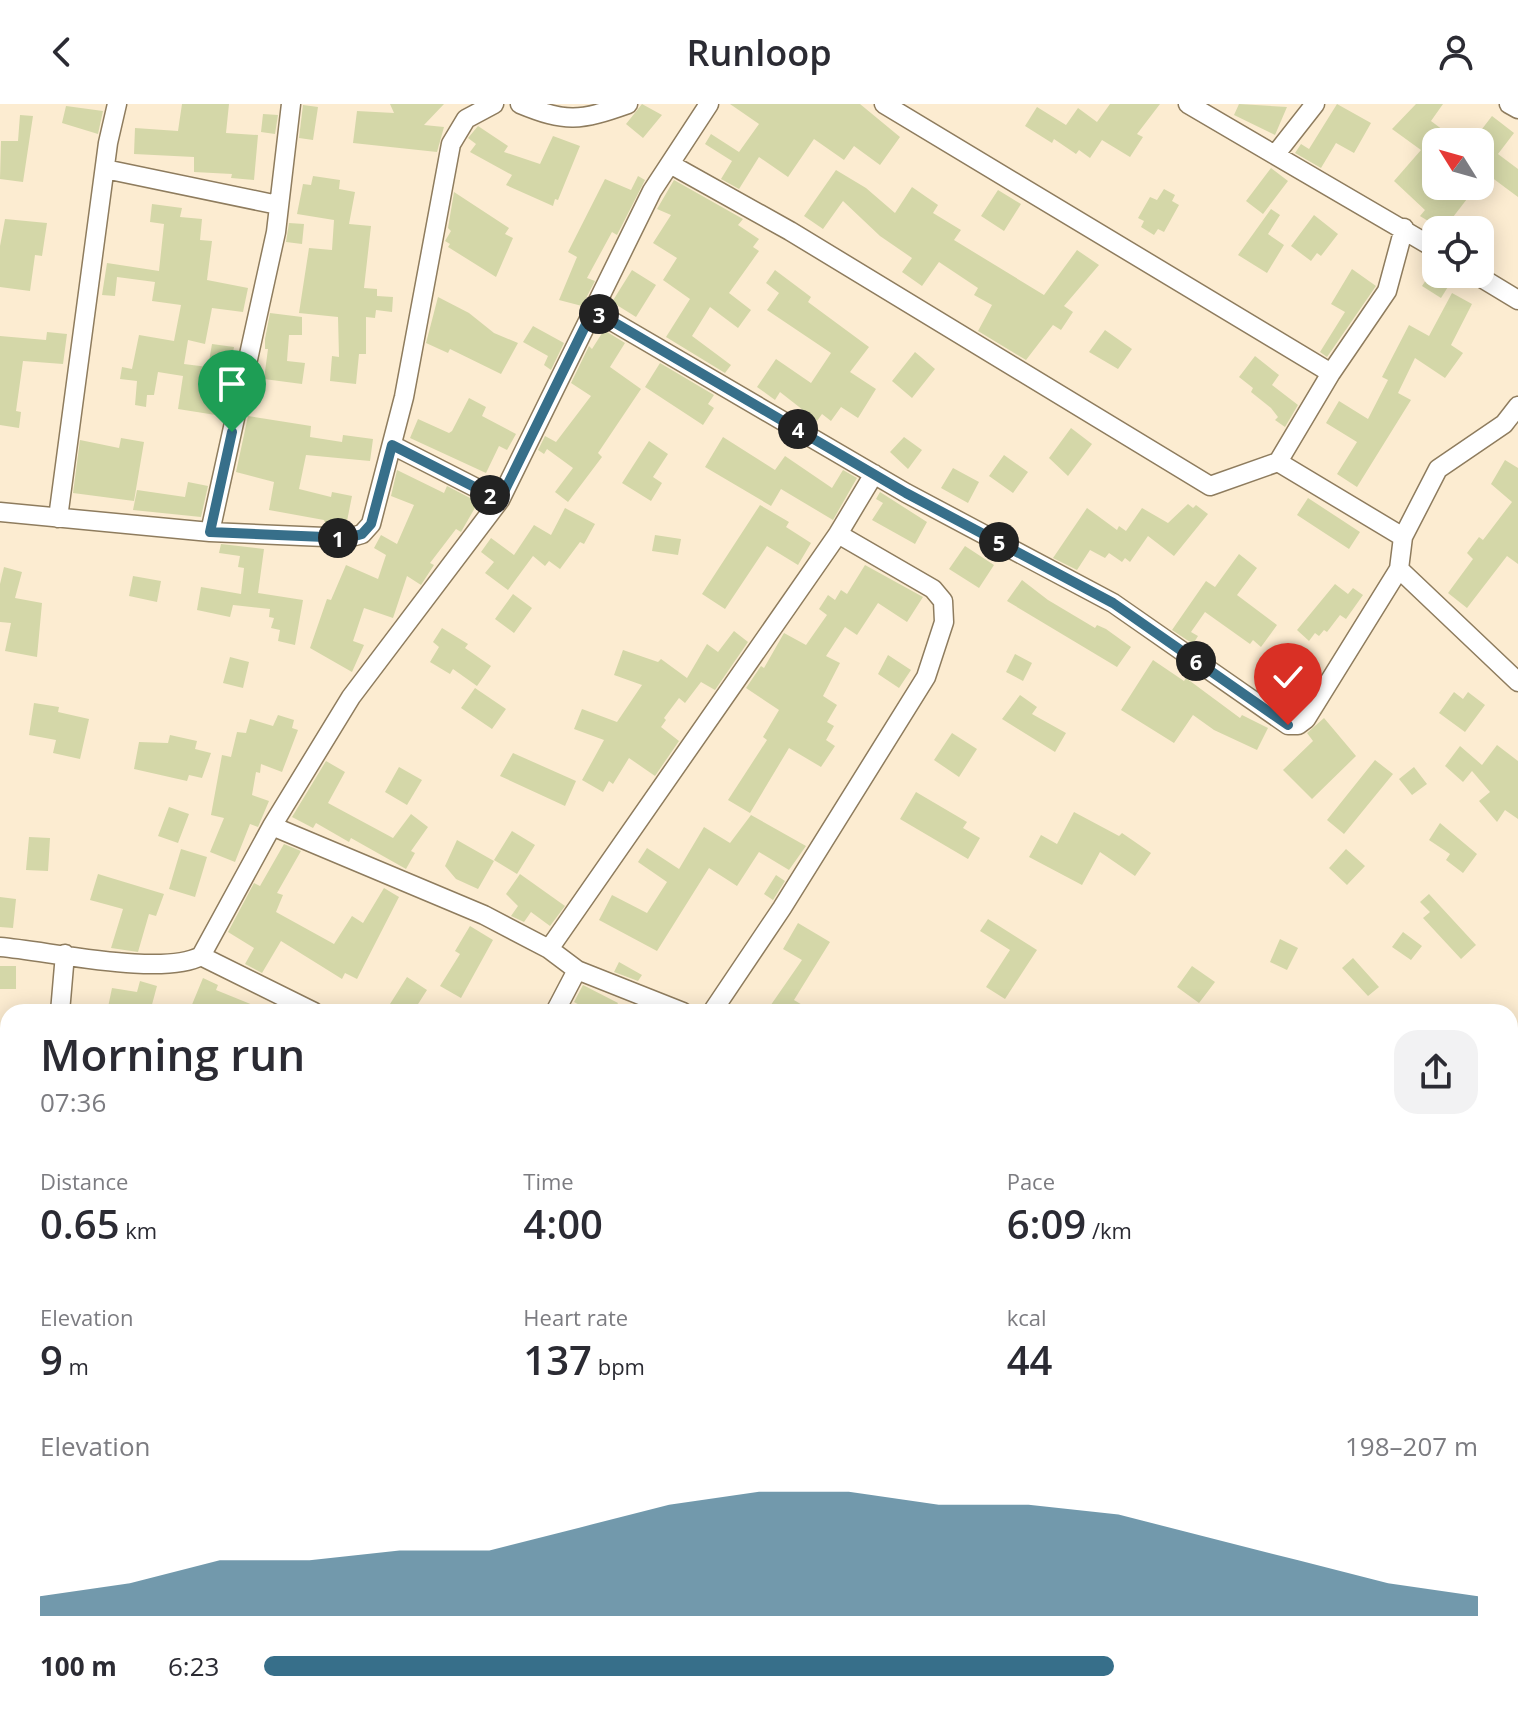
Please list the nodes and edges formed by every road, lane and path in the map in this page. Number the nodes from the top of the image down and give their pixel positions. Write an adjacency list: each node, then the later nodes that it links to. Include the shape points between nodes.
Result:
1 (117, 104): 14 (street)
2 (291, 104): 15 (street)
3 (494, 104): 23 (street, via 466,119 451,144)
4 (520, 104): 5 (street, via 564,120)
5 (628, 104)
6 (709, 104): 13 (street)
7 (884, 104): 21 (street)
8 (1188, 104): 12 (street)
9 (1315, 104): 12 (street)
10 (1509, 104): 11 (street)
11 (1518, 109)
12 (1275, 155): 16 (street)
13 (670, 164): 20 (street); 24 (street, via 1210,486)
14 (105, 169): 15 (street); 28 (street)
15 (278, 205): 29 (street)
16 (1404, 228): 17 (street); 21 (street, via 1387,291)
17 (1422, 240)
18 (1494, 285): 19 (street)
19 (1518, 300)
20 (593, 310): 25 (street); 26 (street)
21 (1331, 373): 24 (street)
22 (1518, 406): 31 (street, via 1504,424 1438,469)
23 (392, 445): 26 (street); 29 (street, via 371,524 362,534 348,538)
24 (1278, 462): 31 (street)
25 (874, 474): 30 (street); 32 (street, via 1113,603 1288,725 1306,719)
26 (500, 500): 34 (street, via 351,697)
27 (0, 512): 28 (street)
28 (58, 518): 29 (street)
29 (210, 532)
30 (838, 534): 36 (street); 44 (street, via 933,589 943,601 944,622 926,677)
31 (1403, 537): 32 (street)
32 (1399, 569): 33 (street)
33 (1518, 682)
34 (272, 826): 36 (street, via 484,915); 38 (street)
35 (0, 947): 37 (street)
36 (549, 949): 39 (street)
37 (65, 954): 38 (street, via 187,963); 40 (street)
38 (201, 956): 41 (street)
39 (577, 970): 42 (street); 43 (street)
40 (61, 1004)
41 (293, 1004)
42 (559, 1004)
43 (663, 1004)
44 (717, 1004)

